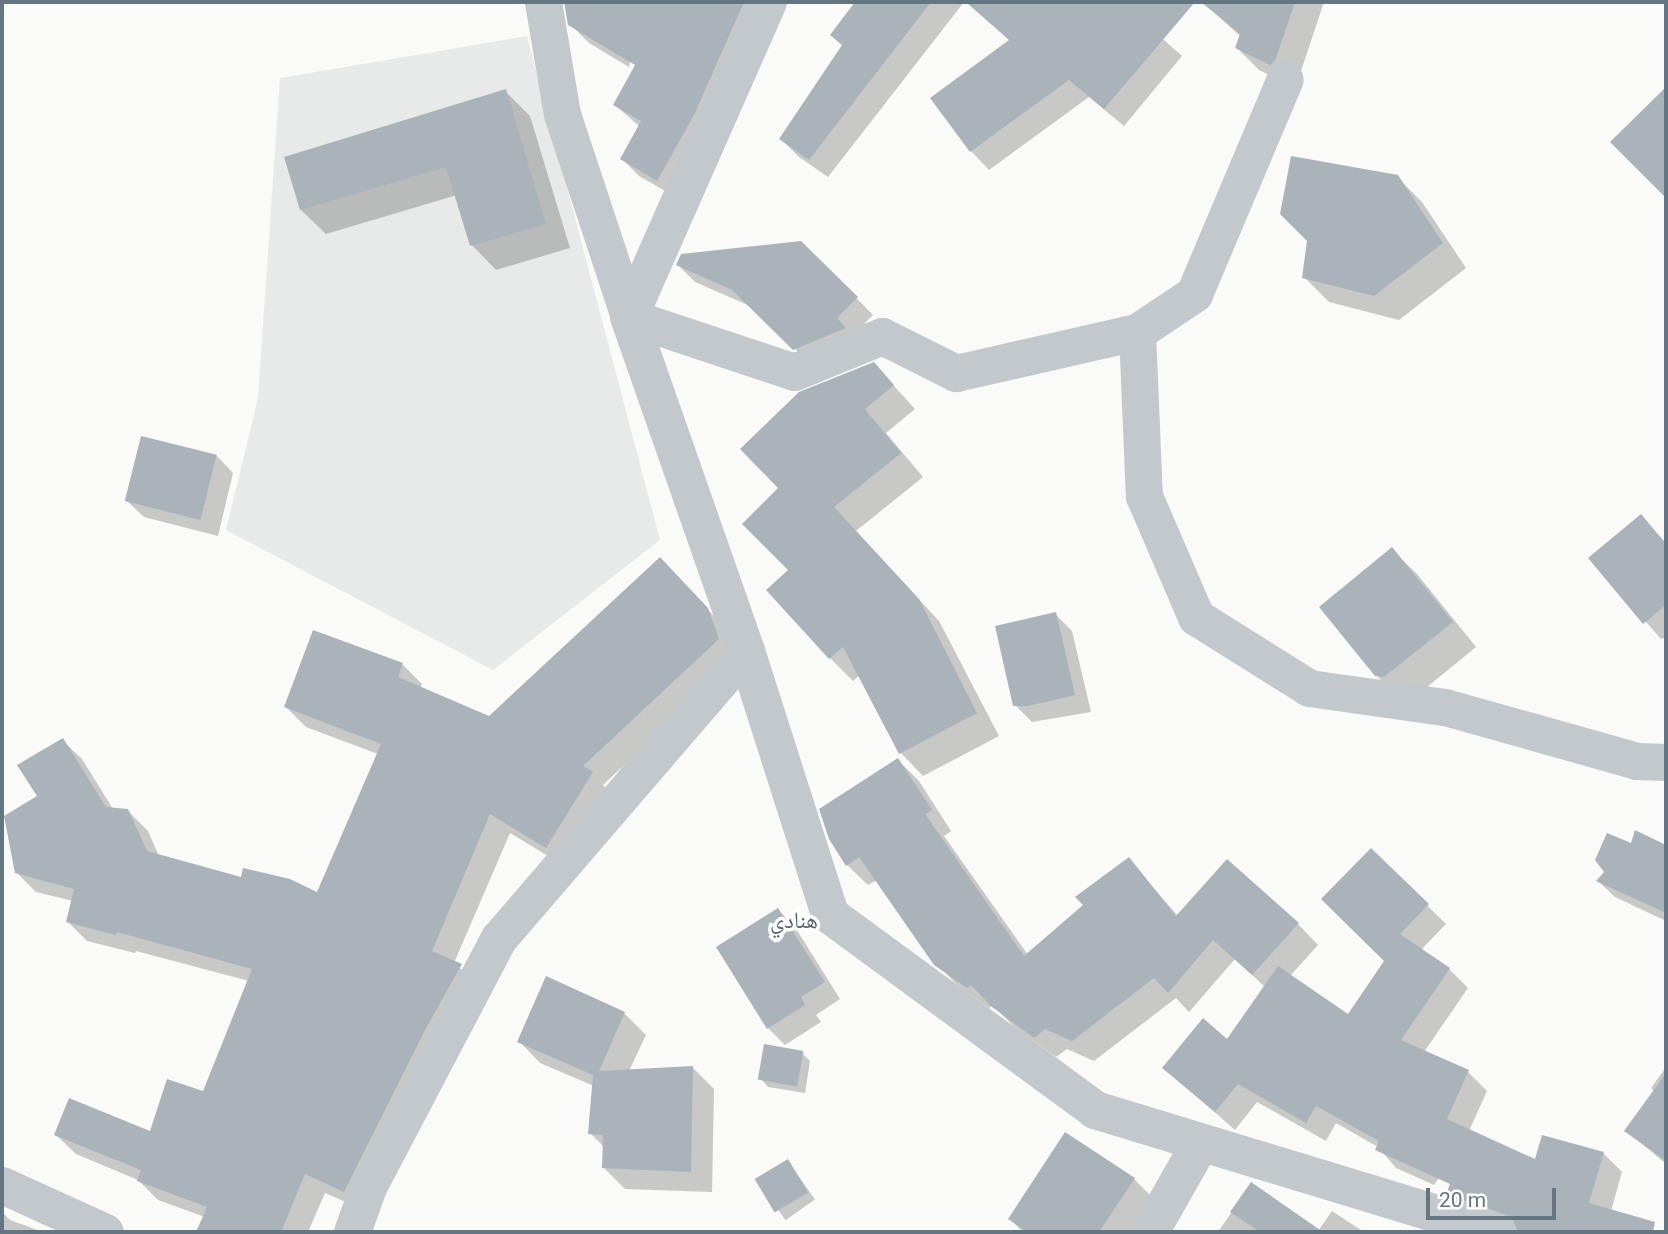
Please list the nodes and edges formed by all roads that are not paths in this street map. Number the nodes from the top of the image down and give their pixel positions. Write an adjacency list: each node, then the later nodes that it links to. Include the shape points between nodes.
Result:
1 (543, 2): 4 (street, via 562,114)
2 (768, 2): 4 (street)
3 (1285, 79): 5 (street, via 1194,294)
4 (629, 317): 5 (street, via 794,372 883,336 956,373); 6 (street)
5 (1137, 332): 7 (street, via 1144,496 1196,617 1310,688 1445,707 1637,761)
6 (746, 652): 8 (street, via 830,915 1095,1110); 11 (street, via 499,937 368,1187)
7 (1666, 762)
8 (1200, 1144): 12 (street); 13 (street)
9 (2, 1185): 10 (street)
10 (105, 1232)
11 (352, 1232)
12 (1150, 1232)
13 (1497, 1232)

